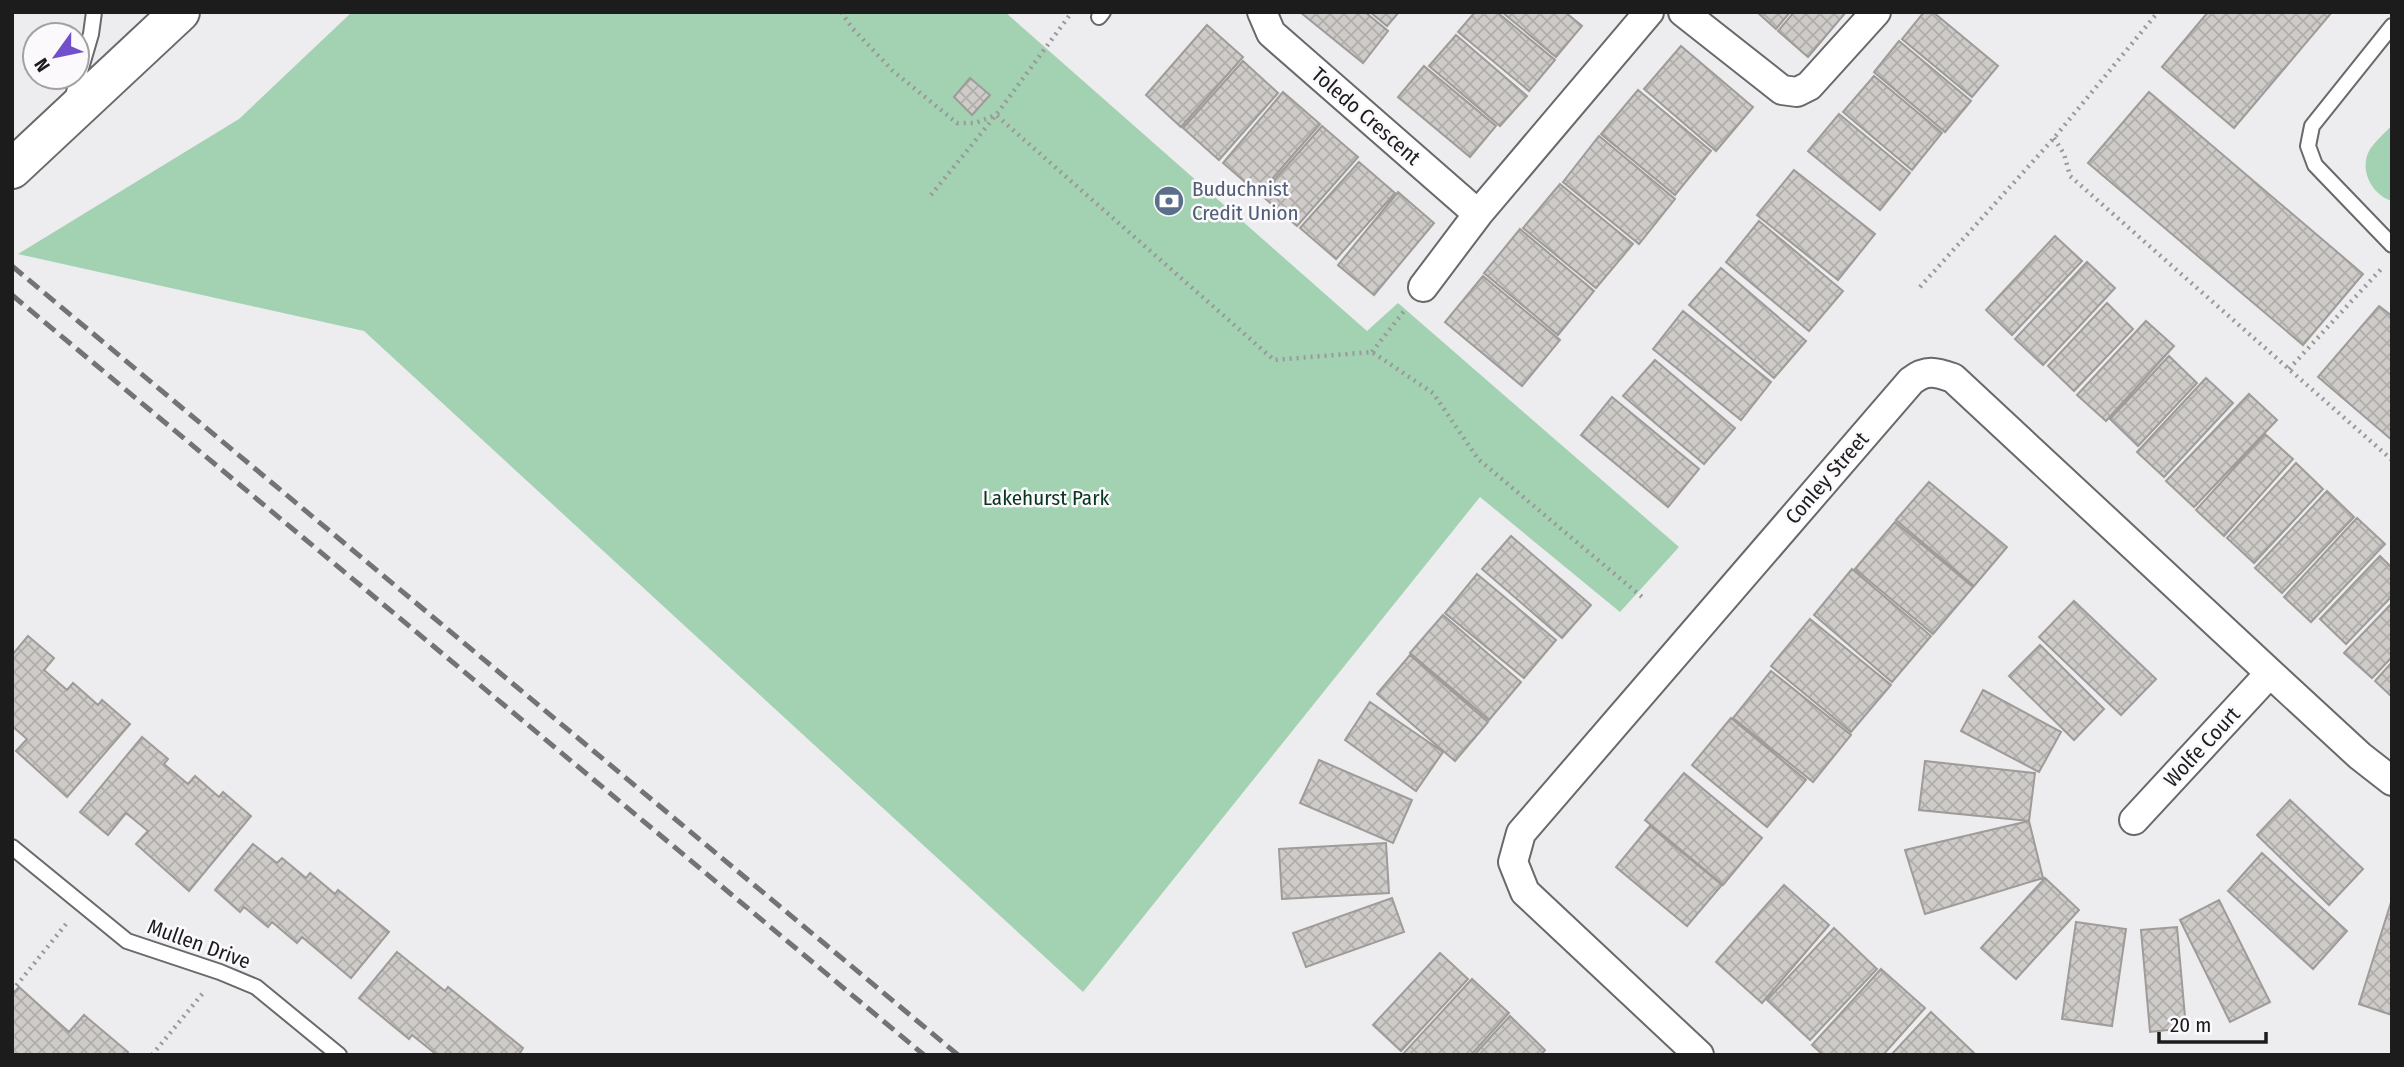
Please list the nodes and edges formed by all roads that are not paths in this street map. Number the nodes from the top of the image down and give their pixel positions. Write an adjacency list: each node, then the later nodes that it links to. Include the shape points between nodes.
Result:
1 (94, 12): 8 (lane)
2 (180, 12): 8 (main road)
3 (1262, 12): 10 (street, Toledo Crescent, via 1271,33)
4 (1649, 12): 10 (street)
5 (1683, 12): 6 (street, via 1782,90 1797,93 1809,86)
6 (1876, 12)
7 (2392, 26): 11 (lane, via 2312,127 2308,146 2315,166)
8 (66, 119): 9 (main road)
9 (12, 169)
10 (1478, 214): 12 (street)
11 (2392, 246)
12 (1423, 287)
13 (2270, 673): 14 (street, Conley Street); 15 (street, Wolfe Court); 18 (street, Conley Street, via 1953,377 1920,373 1521,833 1513,862 1525,892)
14 (2392, 781)
15 (2134, 820)
16 (12, 847): 17 (lane, Mullen Drive, via 127,941 256,987)
17 (340, 1055)
18 (1699, 1055)

